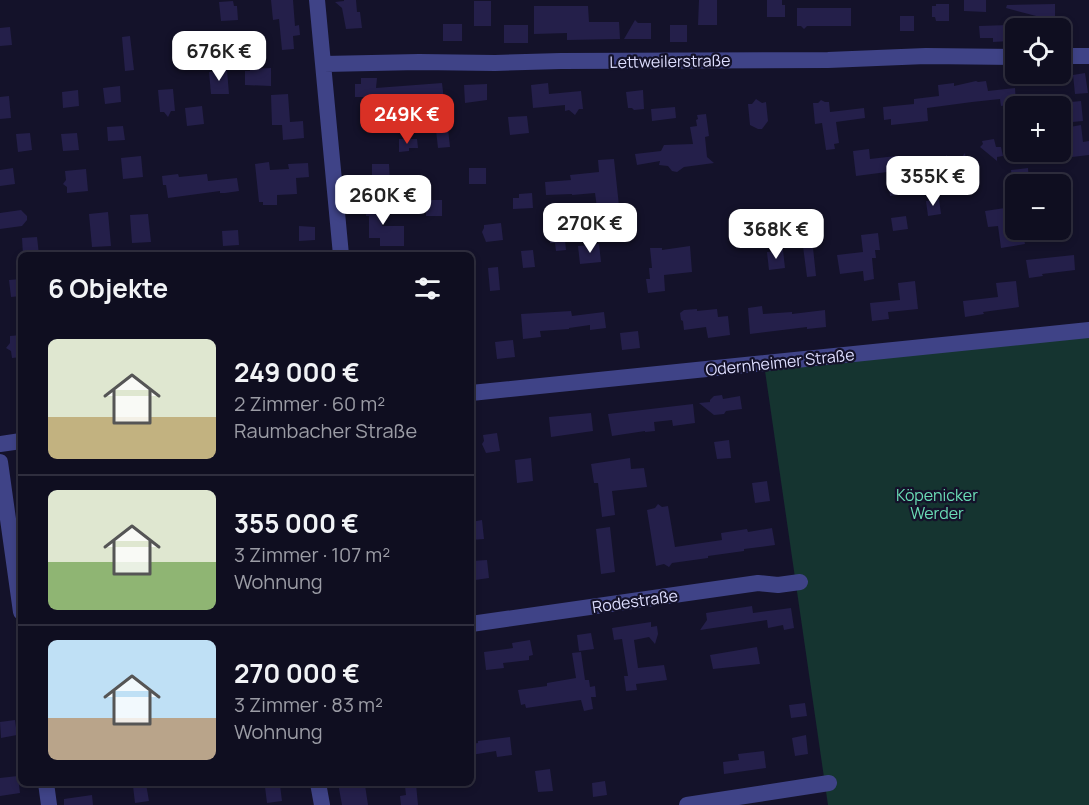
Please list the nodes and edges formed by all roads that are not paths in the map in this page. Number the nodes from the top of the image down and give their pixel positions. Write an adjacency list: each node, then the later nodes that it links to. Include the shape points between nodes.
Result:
1 (317, 0): 5 (street)
2 (1071, 56): 3 (street)
3 (1089, 56)
4 (1005, 57): 5 (street, Lettweilerstraße)
5 (324, 64): 6 (street)
6 (341, 252)
7 (1089, 330): 8 (street, Odernheimer Straße)
8 (474, 393)
9 (18, 441): 10 (street)
10 (0, 444)
11 (0, 462): 13 (street)
12 (800, 582): 14 (street, Rodestraße, via 758,583)
13 (18, 591)
14 (474, 624)
15 (829, 783): 20 (street)
16 (46, 786): 18 (street)
17 (319, 786): 19 (street)
18 (49, 805)
19 (322, 805)
20 (687, 805)

